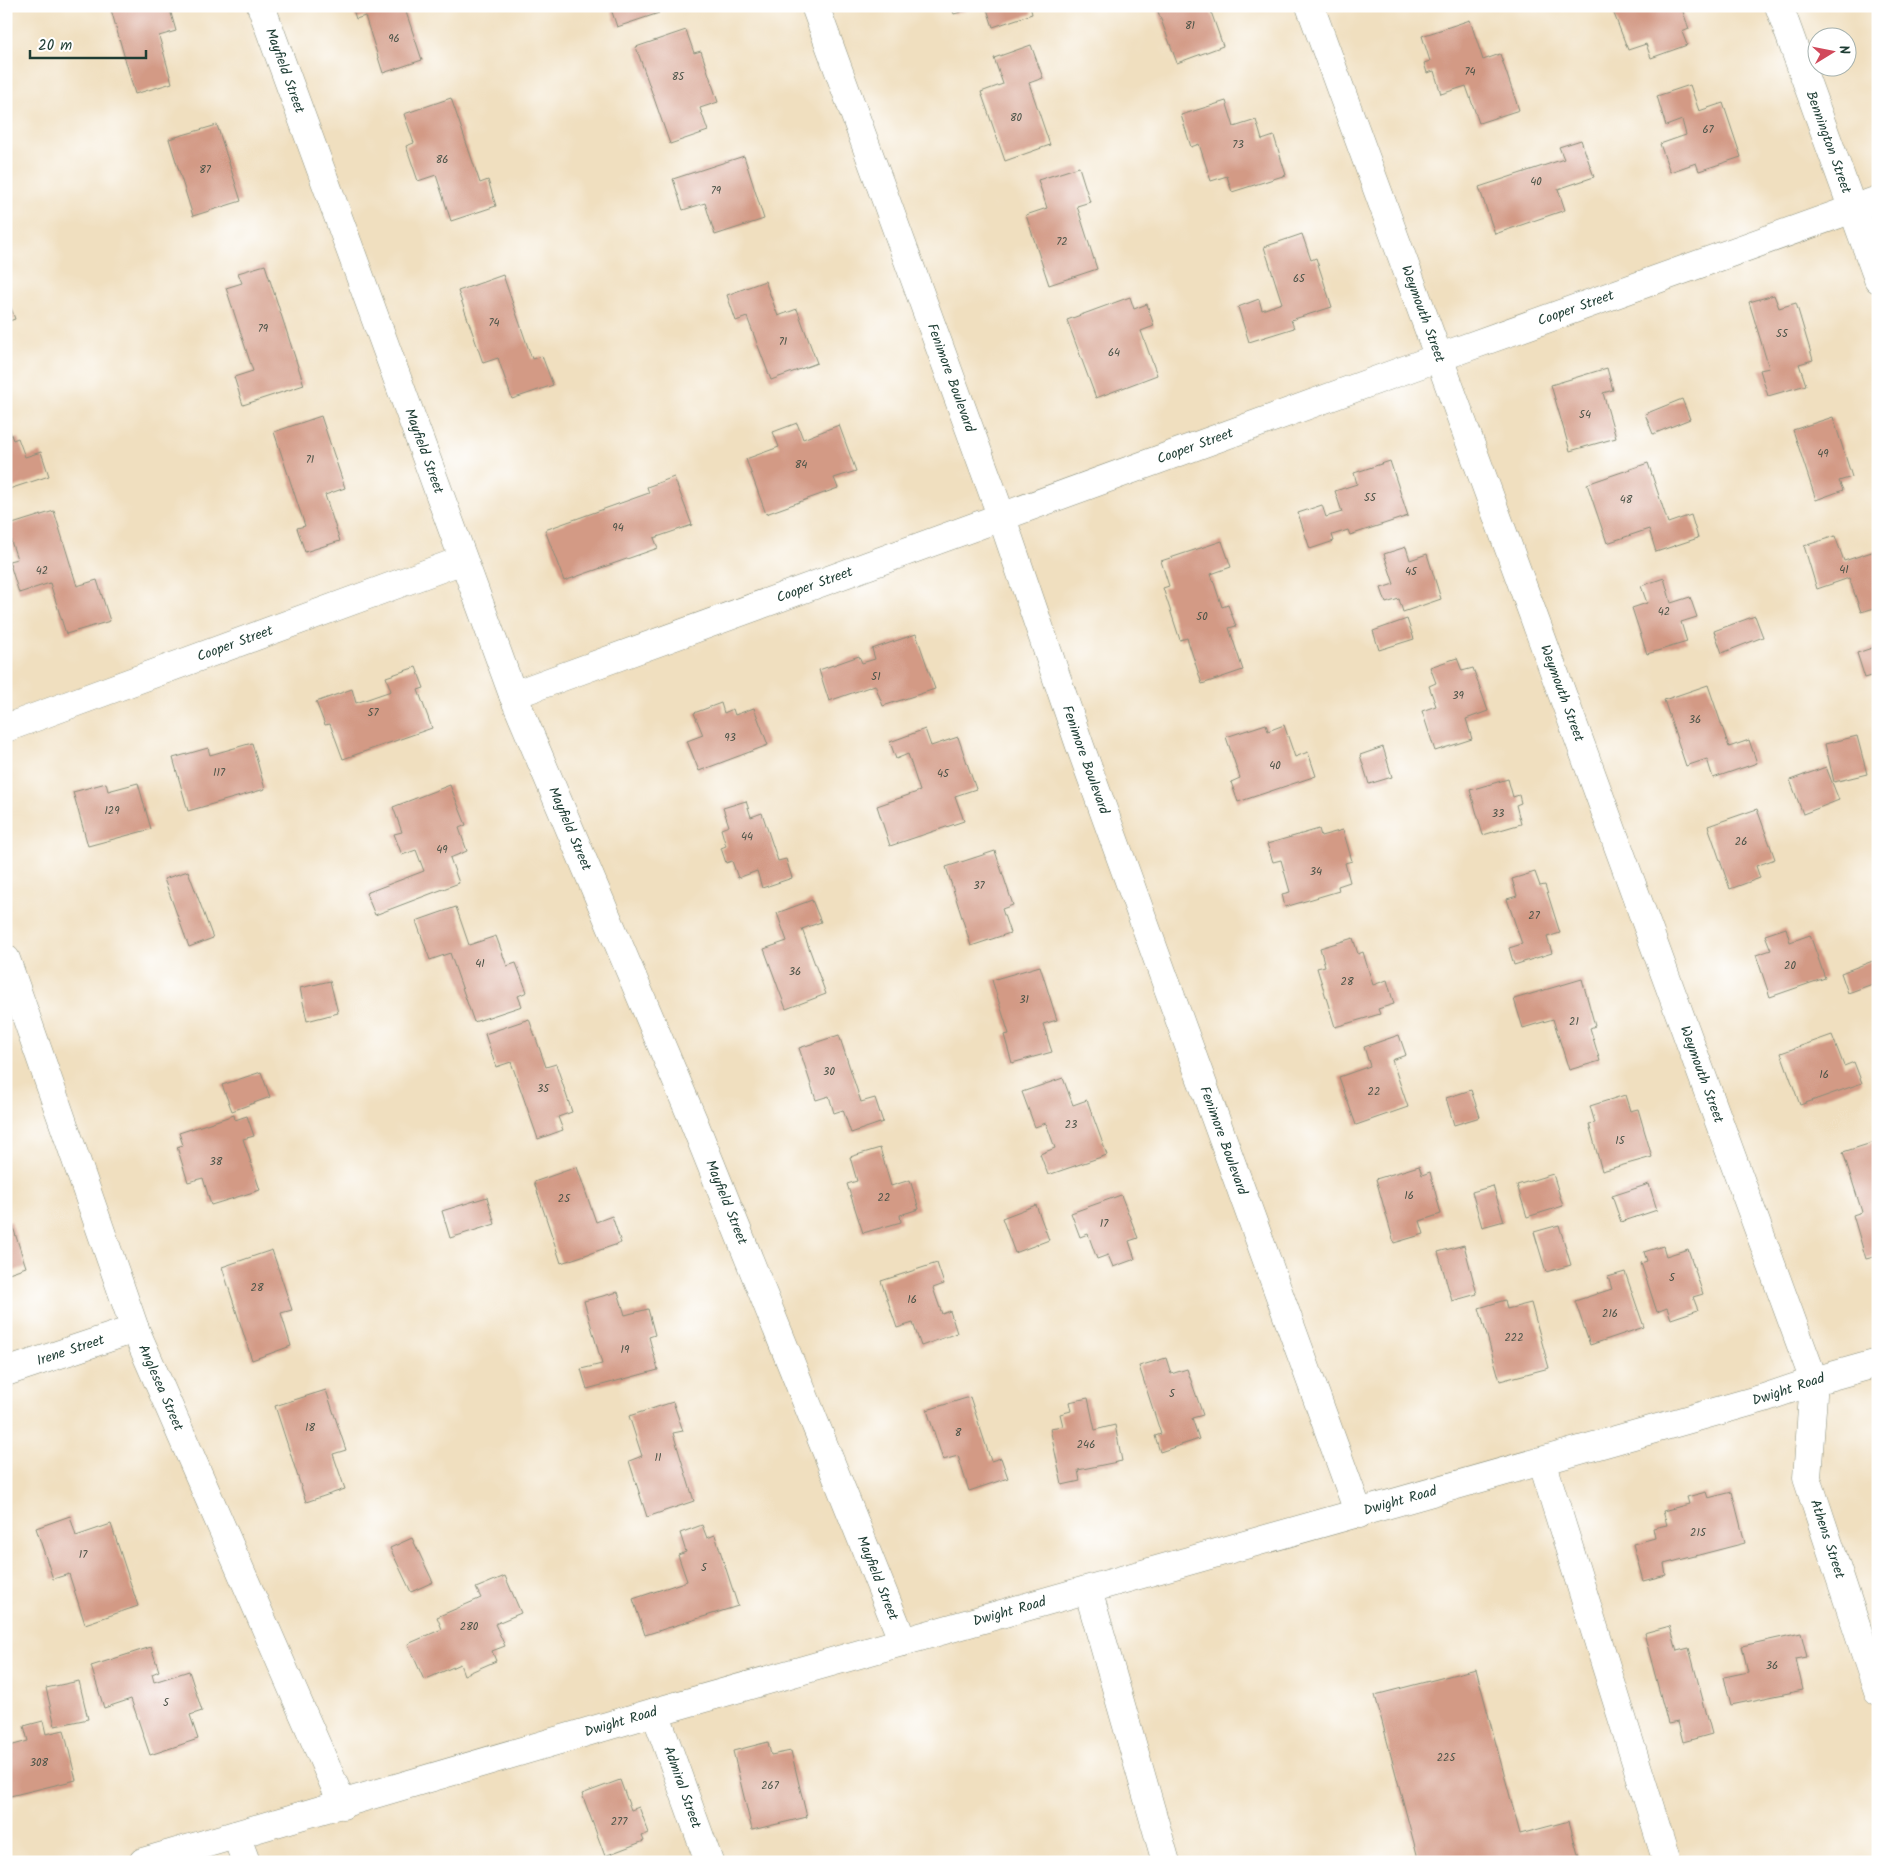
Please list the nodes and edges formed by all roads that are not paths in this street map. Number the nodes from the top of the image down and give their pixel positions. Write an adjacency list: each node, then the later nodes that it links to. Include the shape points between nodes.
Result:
1 (261, 6): 10 (street, Mayfield Street)
2 (815, 6): 9 (street, Fenimore Boulevard)
3 (1310, 6): 8 (street, Weymouth Street)
4 (1779, 6): 6 (street, Bennington Street)
5 (1878, 200): 6 (street, Cooper Street)
6 (1852, 209): 7 (street, Bennington Street); 8 (street, Cooper Street)
7 (1878, 279)
8 (1440, 357): 9 (street, Cooper Street); 17 (street, Weymouth Street)
9 (1002, 518): 11 (street, Cooper Street); 19 (street, Fenimore Boulevard, via 1080,746)
10 (463, 560): 11 (street, Mayfield Street); 12 (street, Cooper Street)
11 (514, 695): 21 (street, Mayfield Street, via 693,1120)
12 (6, 728)
13 (6, 959): 14 (street, Anglesea Street)
14 (135, 1329): 16 (street, Irene Street); 24 (street, Anglesea Street)
15 (1878, 1363): 17 (street, Dwight Road)
16 (6, 1372)
17 (1814, 1381): 18 (street, Dwight Road); 22 (street, Athens Street, via 1807,1478)
18 (1542, 1461): 19 (street, Dwight Road); 30 (street)
19 (1359, 1514): 20 (street, Dwight Road)
20 (1088, 1590): 21 (street, Dwight Road); 29 (street)
21 (903, 1642): 23 (street, Dwight Road)
22 (1878, 1692)
23 (655, 1712): 24 (street, Dwight Road); 28 (street, Admiral Street)
24 (343, 1805): 25 (street, Dwight Road)
25 (236, 1835): 26 (street, Dwight Road); 27 (street)
26 (143, 1862)
27 (246, 1862)
28 (709, 1862)
29 (1166, 1862)
30 (1667, 1862)

